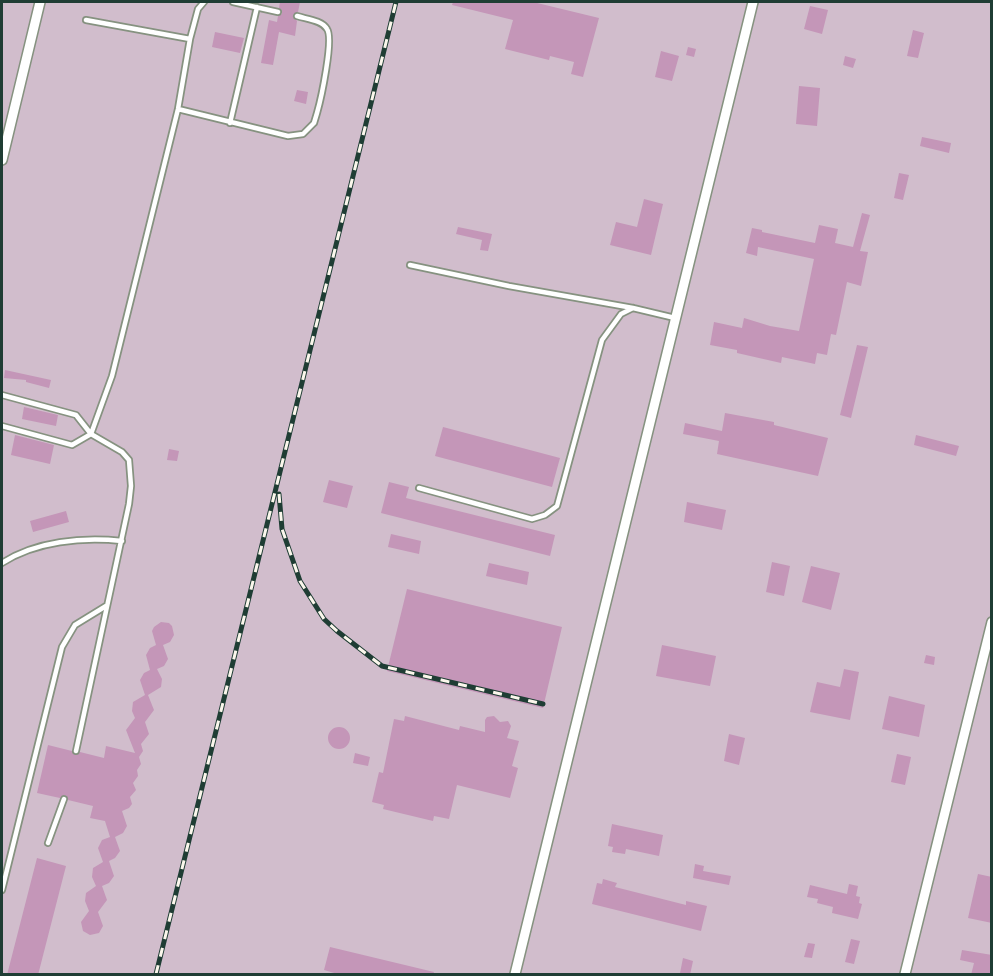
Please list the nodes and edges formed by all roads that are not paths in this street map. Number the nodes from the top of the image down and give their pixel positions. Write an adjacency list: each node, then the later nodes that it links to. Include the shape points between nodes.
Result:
1 (40, 2): 12 (street)
2 (204, 2): 9 (lane, via 198,9)
3 (233, 2): 5 (lane)
4 (753, 2): 15 (street)
5 (257, 7): 6 (lane); 11 (lane)
6 (278, 12)
7 (297, 16): 11 (lane, via 323,23 329,30 321,99 314,123 303,135 288,136)
8 (86, 20): 9 (lane)
9 (190, 39): 10 (lane)
10 (178, 109): 11 (lane); 18 (lane, via 112,376)
11 (230, 123)
12 (2, 159)
13 (410, 265): 14 (lane)
14 (633, 308): 15 (lane); 19 (lane, via 621,314 602,340 557,506 532,519)
15 (676, 318): 28 (street)
16 (2, 395): 18 (lane, via 76,416)
17 (2, 426): 18 (lane, via 72,445)
18 (91, 434): 20 (lane, via 129,460 131,486)
19 (419, 488)
20 (122, 541): 21 (lane, via 95,539 51,544); 22 (lane)
21 (2, 563)
22 (107, 606): 24 (lane); 27 (lane, via 75,625 62,647)
23 (992, 622): 29 (street)
24 (76, 752)
25 (64, 799): 26 (lane)
26 (48, 843)
27 (2, 890)
28 (515, 975)
29 (905, 975)

